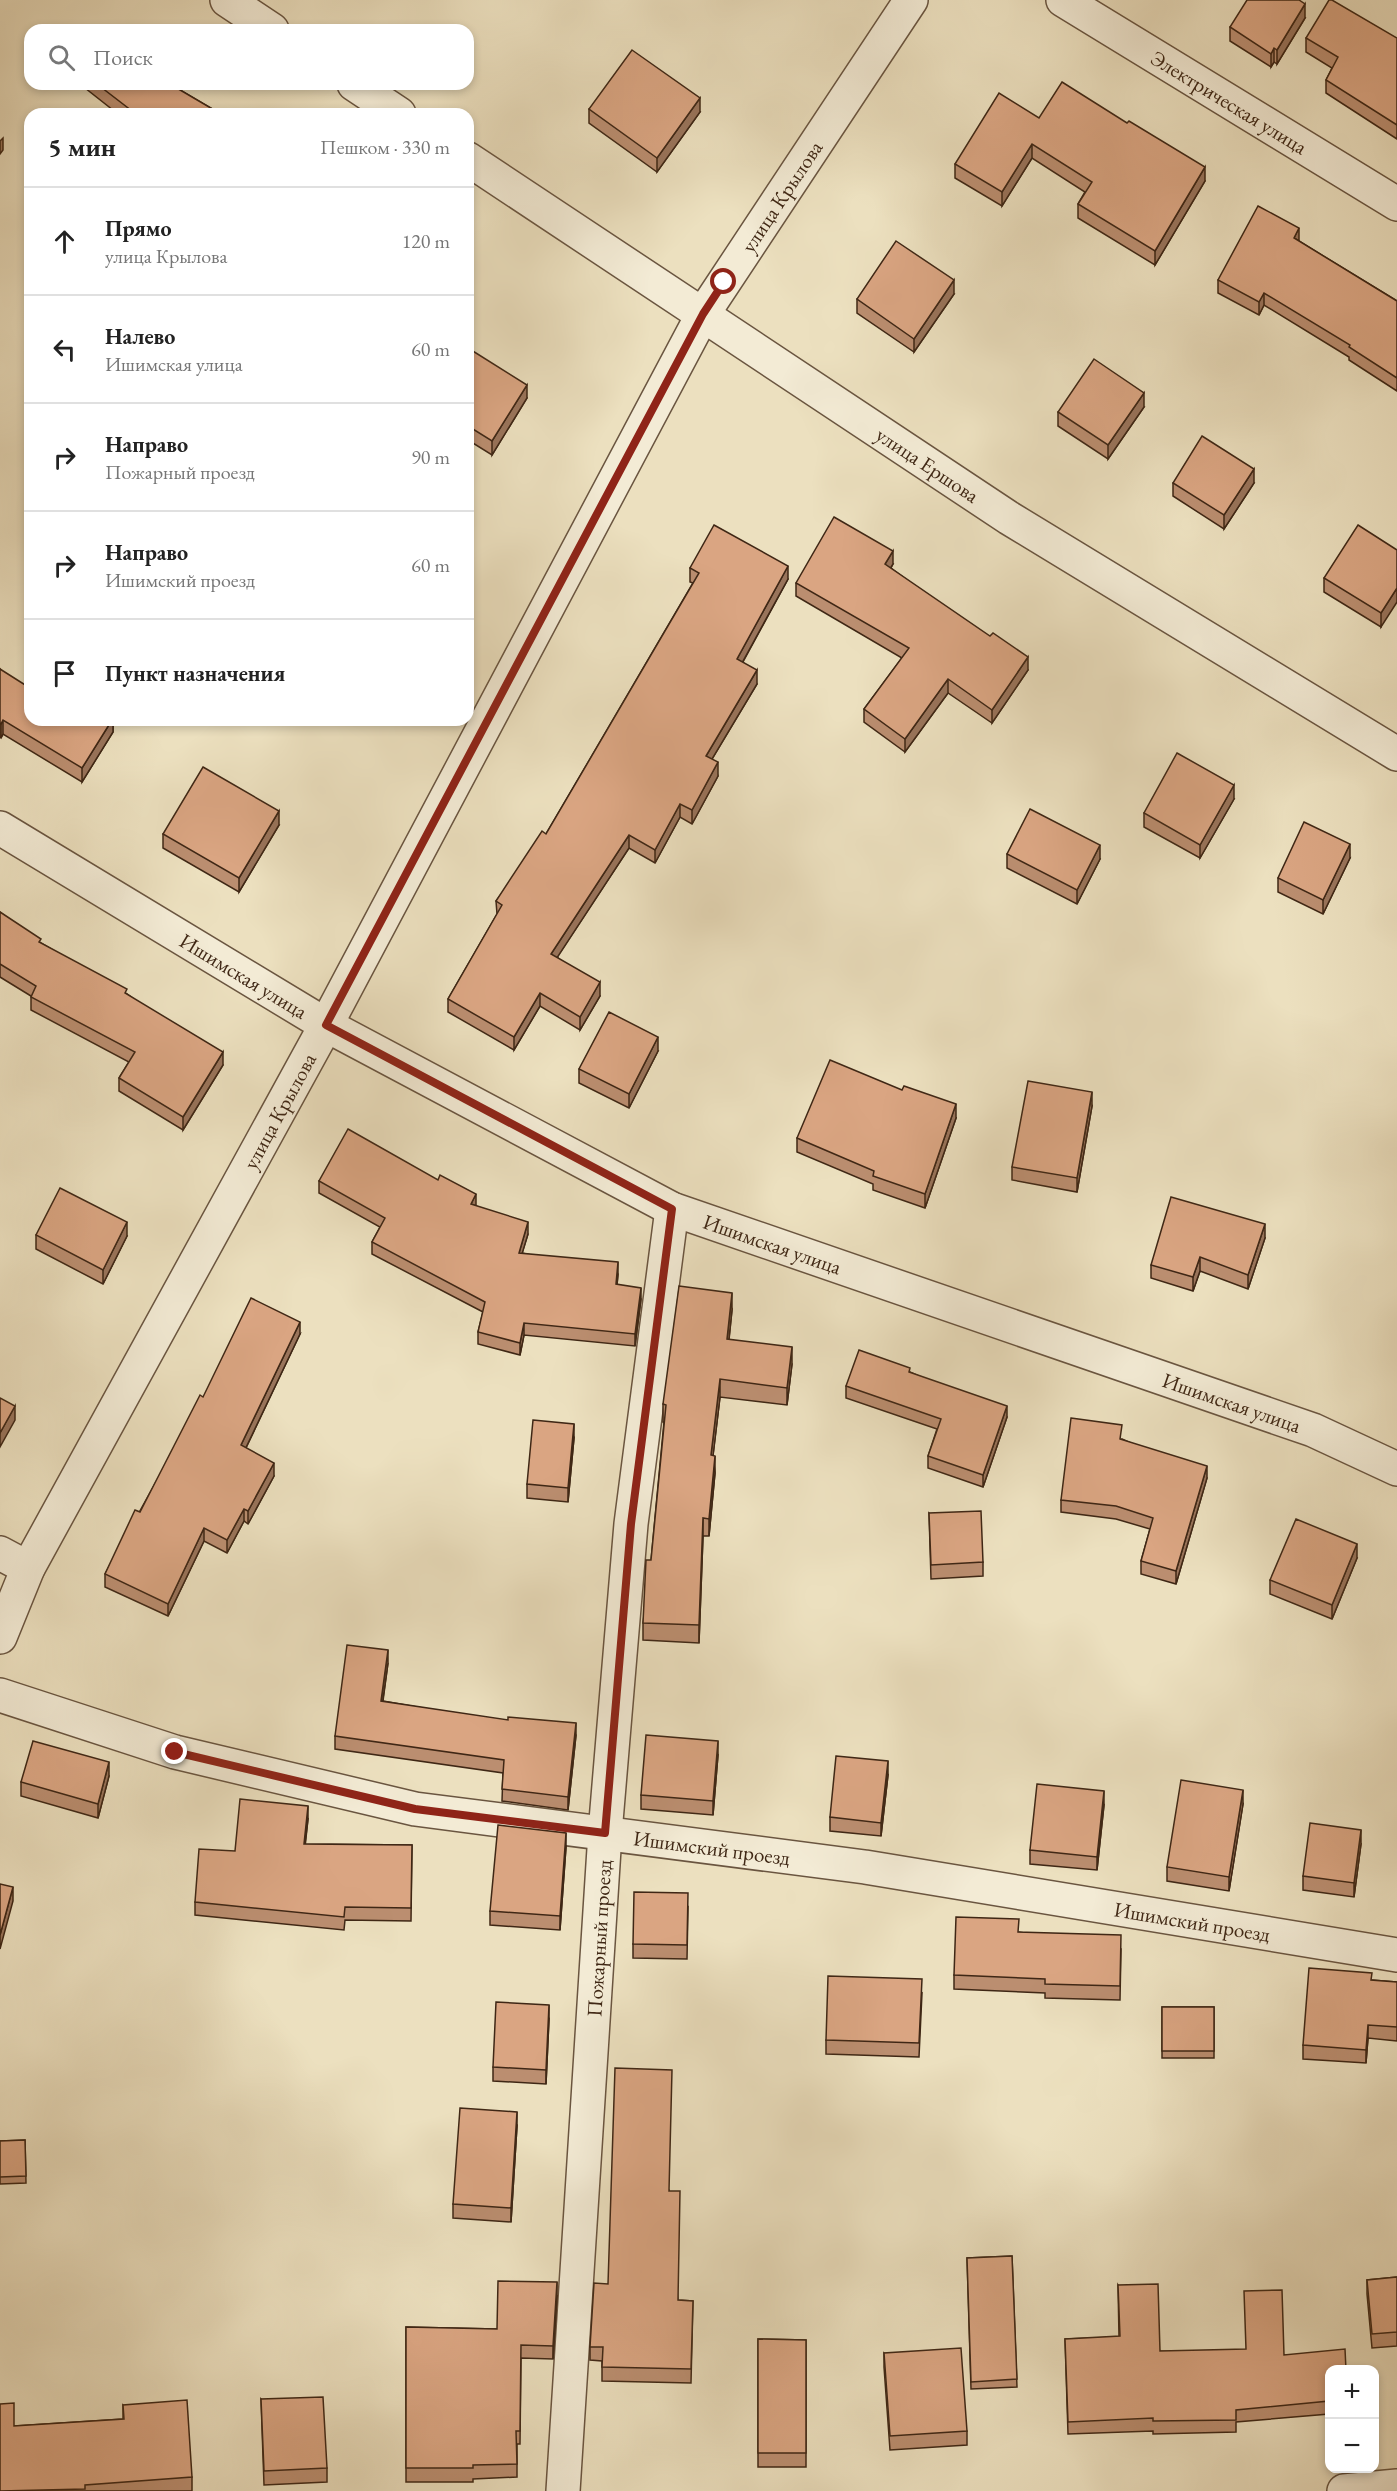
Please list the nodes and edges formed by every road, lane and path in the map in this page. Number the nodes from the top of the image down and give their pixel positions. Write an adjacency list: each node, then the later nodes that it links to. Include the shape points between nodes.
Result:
1 (227, 0): 4 (street)
2 (911, 0): 9 (street, улица Крылова)
3 (1063, 0): 8 (street, Электрическая улица)
4 (263, 24)
5 (363, 90): 6 (street)
6 (390, 108)
7 (474, 163): 9 (street, улица Ершова)
8 (1397, 204)
9 (703, 314): 10 (street, улица Ершова, via 1009,518); 12 (street, улица Крылова)
10 (1397, 754)
11 (0, 828): 12 (street, Ишимская улица)
12 (326, 1025): 13 (street, Ишимская улица); 15 (street, улица Крылова)
13 (672, 1209): 14 (street, Ишимская улица, via 1313,1430); 18 (street, Пожарный проезд, via 631,1524)
14 (1397, 1469)
15 (14, 1561): 16 (street, улица Крылова)
16 (0, 1638)
17 (0, 1695): 18 (street, Ишимский проезд, via 175,1752 415,1809)
18 (605, 1833): 19 (street, Ишимский проезд, via 865,1867); 21 (street, Пожарный проезд)
19 (1397, 1955)
20 (1397, 2486): 22 (street)
21 (563, 2491)
22 (1344, 2491)

